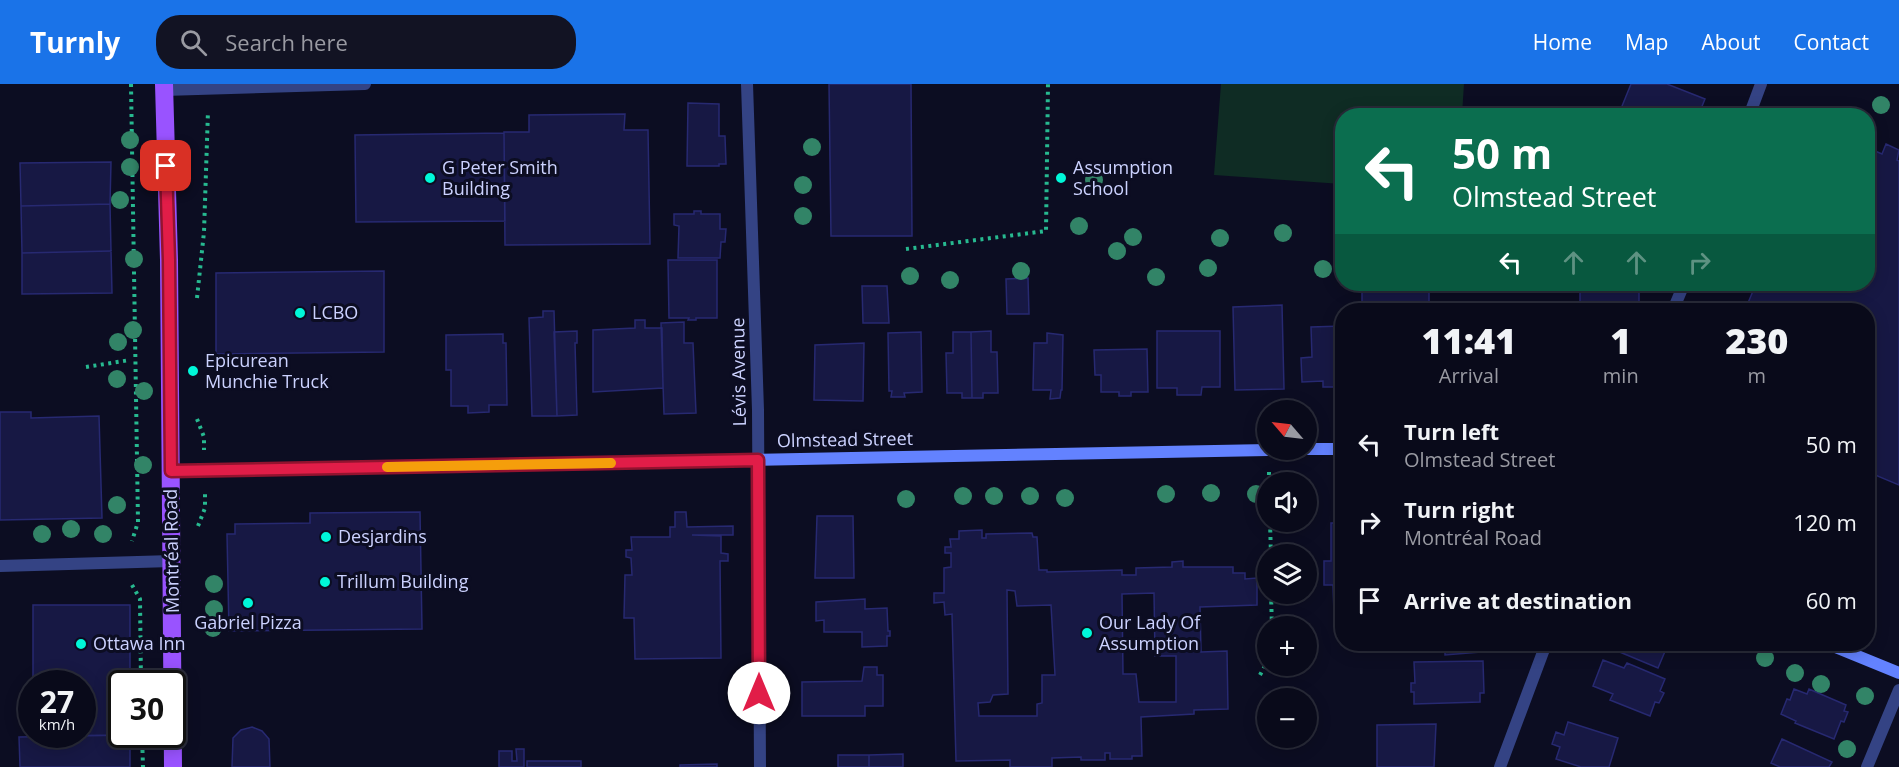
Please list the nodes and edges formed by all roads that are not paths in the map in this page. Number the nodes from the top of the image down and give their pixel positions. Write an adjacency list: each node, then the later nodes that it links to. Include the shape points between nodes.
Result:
1 (365, 84): 4 (street)
2 (747, 84): 9 (street, Lévis Avenue)
3 (1761, 84): 5 (street)
4 (164, 87): 10 (main road, Montréal Road)
5 (1752, 108)
6 (1317, 449): 7 (street)
7 (1335, 449)
8 (1257, 450): 9 (street, Olmstead Street)
9 (758, 460): 10 (street, Olmstead Street); 18 (street, Lévis Avenue)
10 (171, 471): 11 (main road, Montréal Road)
11 (172, 561): 12 (street); 17 (main road, Montréal Road)
12 (0, 566)
13 (1543, 651): 19 (street)
14 (1845, 651): 15 (street)
15 (1899, 673)
16 (1899, 690): 20 (street)
17 (173, 767)
18 (760, 767)
19 (1500, 767)
20 (1867, 767)

